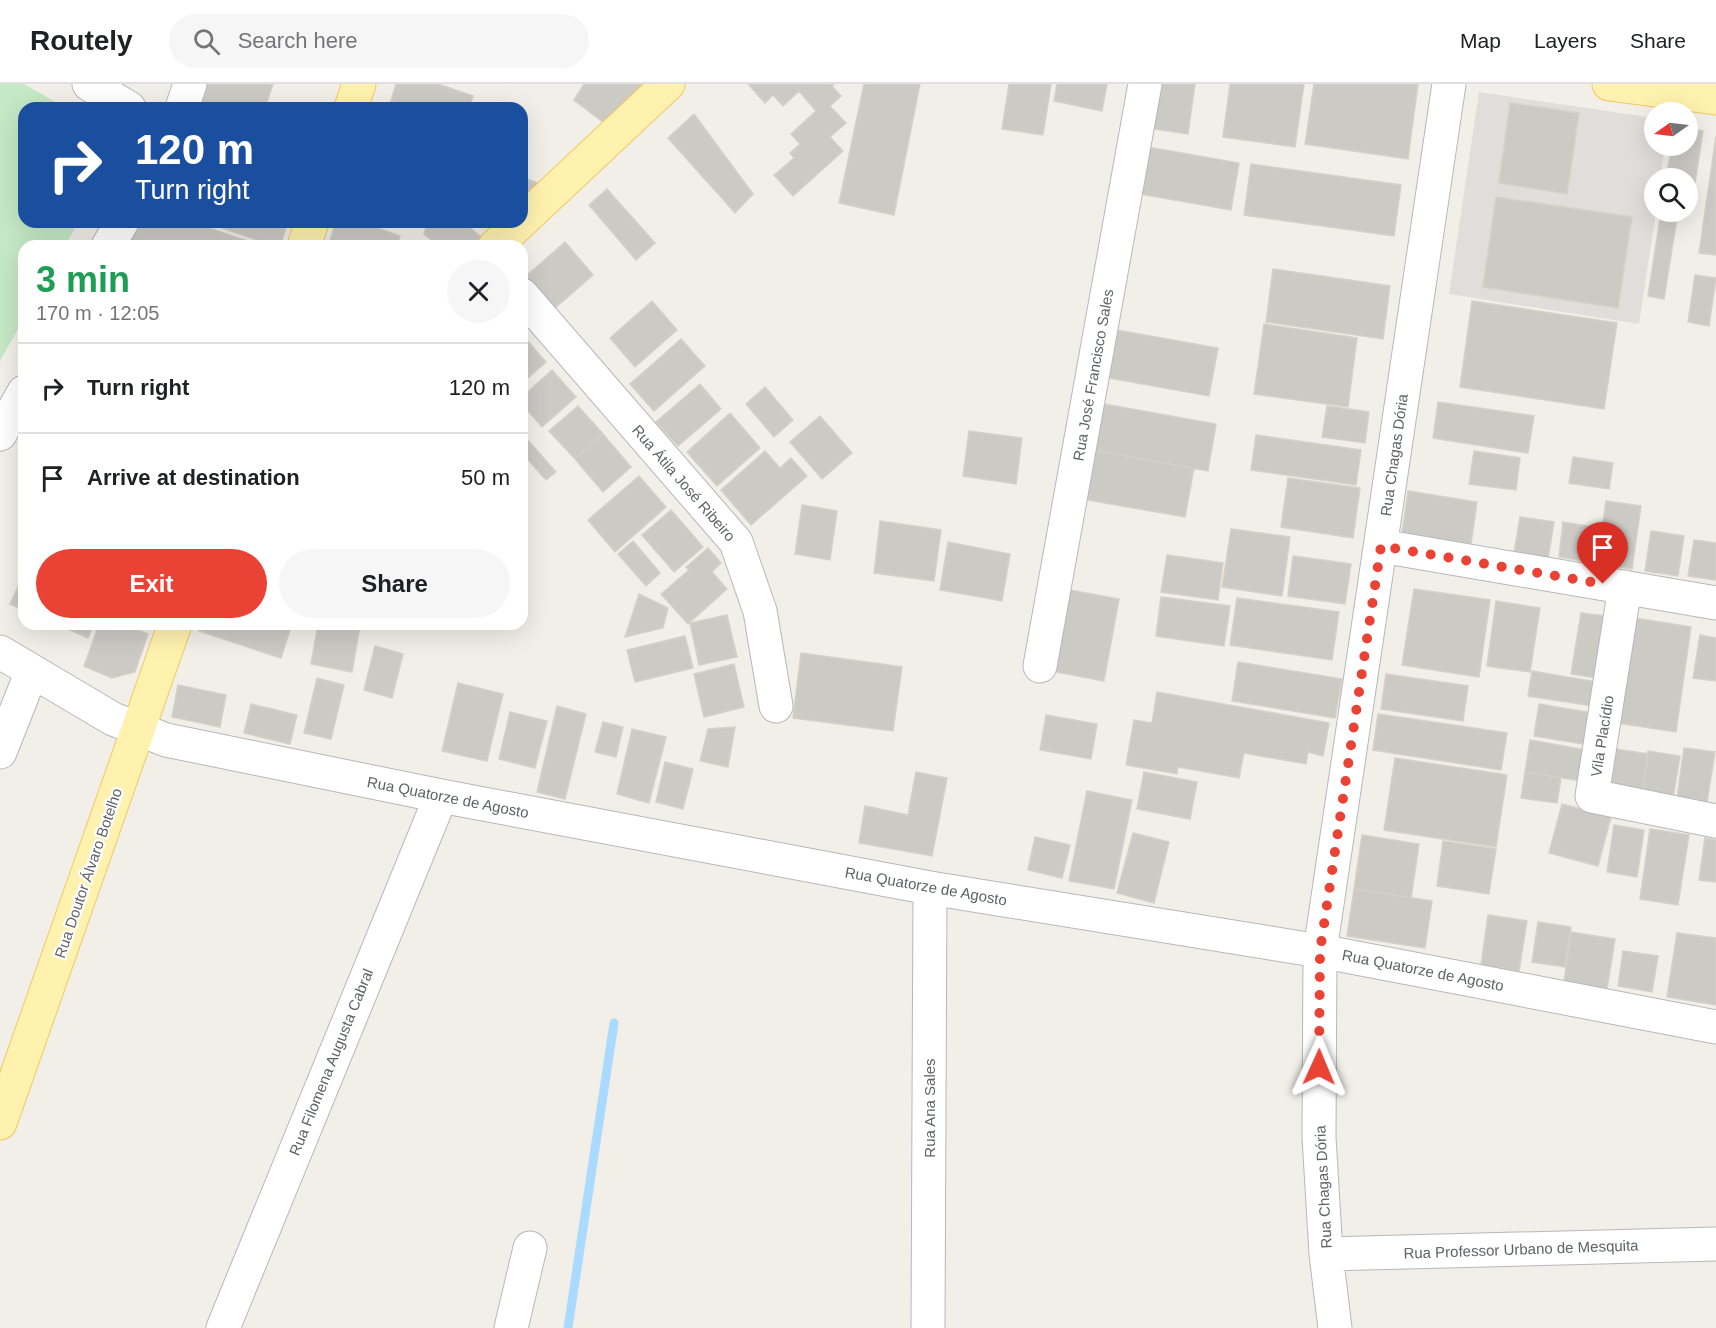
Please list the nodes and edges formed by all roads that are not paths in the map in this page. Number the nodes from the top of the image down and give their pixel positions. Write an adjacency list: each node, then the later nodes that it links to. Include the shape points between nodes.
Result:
1 (90, 84): 9 (street)
2 (190, 84): 10 (street)
3 (359, 84): 11 (main road)
4 (668, 84): 12 (main road)
5 (1145, 84): 23 (street, Rua José Francisco Sales)
6 (1449, 84): 18 (street, Rua Chagas Dória)
7 (1609, 84): 8 (main road)
8 (1716, 98)
9 (119, 102)
10 (184, 102)
11 (353, 102)
12 (528, 214)
13 (514, 228): 14 (main road)
14 (501, 240)
15 (528, 302): 25 (street, Rua Átila José Ribeiro, via 736,542 760,611)
16 (18, 402): 17 (street)
17 (0, 434)
18 (1381, 546): 19 (street); 31 (street, Rua Chagas Dória)
19 (1625, 587): 20 (street); 29 (street, Vila Placídio, via 1592,796)
20 (1716, 603)
21 (174, 630): 26 (main road, Rua Doutor Álvaro Botelho)
22 (0, 652): 24 (street, Rua Quatorze de Agosto)
23 (1040, 666)
24 (32, 671): 26 (street, Rua Quatorze de Agosto); 27 (street)
25 (776, 706)
26 (139, 730): 28 (street, Rua Quatorze de Agosto, via 166,740); 33 (main road, Rua Doutor Álvaro Botelho)
27 (0, 752)
28 (441, 796): 30 (street, Rua Quatorze de Agosto); 37 (street, Rua Filomena Augusta Cabral)
29 (1716, 821)
30 (930, 888): 31 (street, Rua Quatorze de Agosto); 39 (street, Rua Ana Sales)
31 (1320, 951): 32 (street, Rua Quatorze de Agosto); 36 (street, Rua Chagas Dória, via 1319,1137)
32 (1716, 1027)
33 (0, 1123)
34 (1716, 1244): 36 (street, Rua Professor Urbano de Mesquita)
35 (530, 1248): 38 (street)
36 (1326, 1254): 40 (street, Rua Chagas Dória)
37 (223, 1328)
38 (511, 1328)
39 (928, 1328)
40 (1335, 1328)

